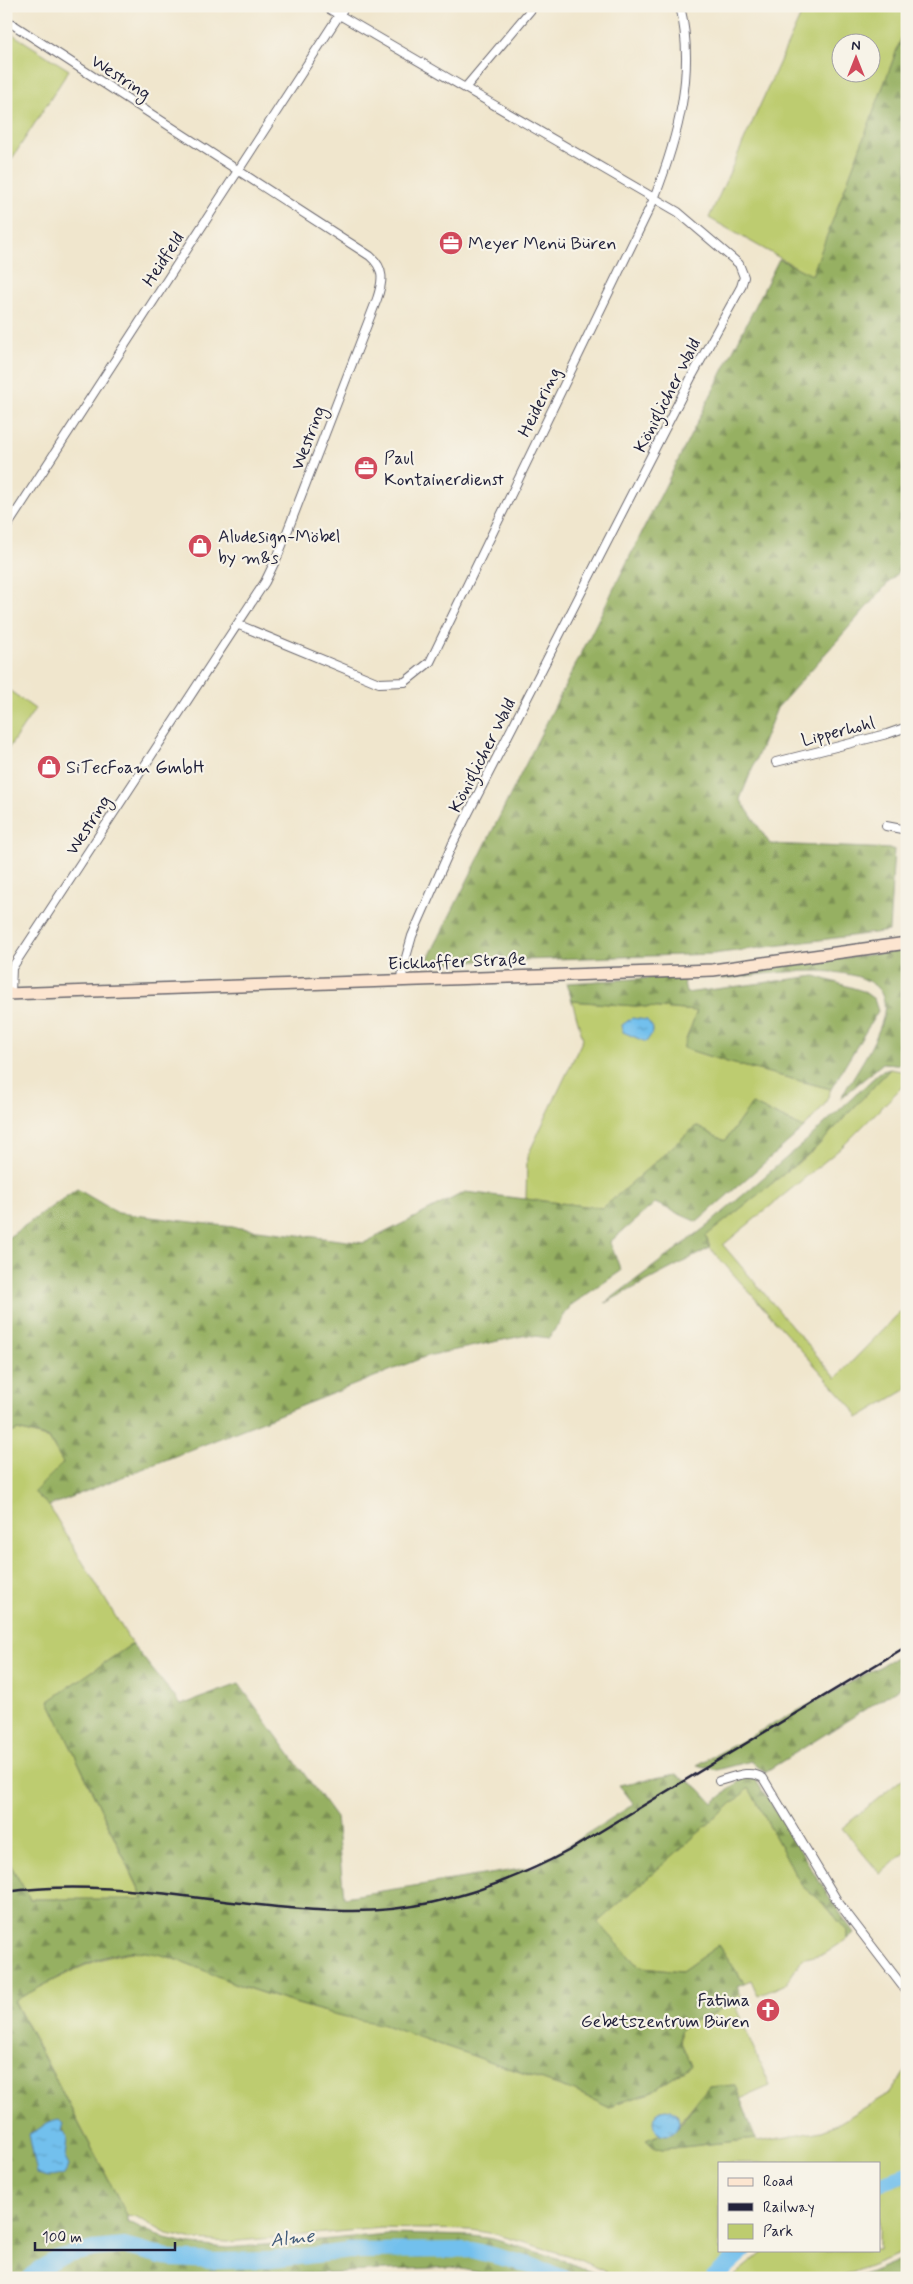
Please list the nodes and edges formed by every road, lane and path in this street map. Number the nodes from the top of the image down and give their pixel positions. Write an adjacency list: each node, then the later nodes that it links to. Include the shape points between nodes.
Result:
1 (324, 6): 5 (street, Königlicher Wald)
2 (345, 6): 5 (street, Heidfeld)
3 (534, 6): 7 (street)
4 (680, 6): 9 (street, Heidering, via 687,58 683,105)
5 (339, 15): 7 (street, Königlicher Wald); 8 (street, Heidfeld)
6 (6, 20): 8 (street, Westring)
7 (465, 88): 9 (street, Königlicher Wald)
8 (238, 171): 10 (street, Heidfeld); 11 (street, Westring, via 370,256 382,270 377,299 279,553)
9 (654, 199): 11 (street, Heidering, via 430,662 405,682 379,682); 17 (street, Königlicher Wald, via 678,212 740,264 743,282 454,843 412,936)
10 (6, 528)
11 (238, 625): 18 (street, Westring, via 12,968)
12 (907, 727): 13 (street, Lipperhohl)
13 (776, 762)
14 (886, 826): 15 (street)
15 (907, 830)
16 (907, 943): 17 (main road, Eickhoffer Straße, via 713,970)
17 (402, 981): 18 (main road, Eickhoffer Straße)
18 (8, 994)
19 (719, 1781): 20 (street, via 744,1774 763,1778 838,1902)
20 (907, 1992)

